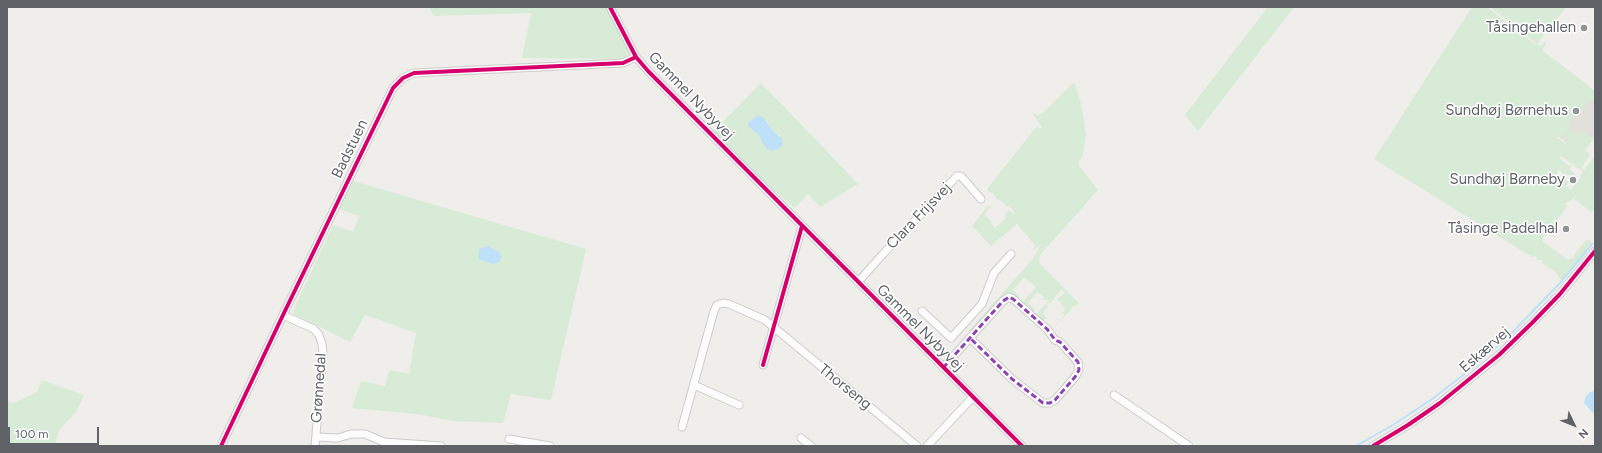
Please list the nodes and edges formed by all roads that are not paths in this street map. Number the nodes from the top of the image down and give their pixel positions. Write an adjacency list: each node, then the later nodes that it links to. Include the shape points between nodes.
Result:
1 (610, 7): 2 (street, Gammel Nybyvej)
2 (636, 57): 4 (street, Gammel Nybyvej, via 696,121); 9 (street, Badstuen, via 623,63 414,73 403,78 393,88)
3 (981, 199): 7 (street, Clara Frijsvej, via 961,176 957,176)
4 (802, 226): 7 (street, Gammel Nybyvej); 10 (street)
5 (1595, 251): 33 (street, Eskærvej, via 1560,294 1499,354 1440,403)
6 (1011, 254): 11 (street, via 994,273 982,304)
7 (858, 282): 14 (street, Gammel Nybyvej)
8 (922, 311): 11 (street, via 951,338)
9 (283, 315): 20 (street, Grønnedal, via 314,329 320,335 323,353); 24 (street, Badstuen)
10 (773, 328): 13 (street); 15 (street, Thorseng, via 765,320 729,304 717,305); 29 (street, Thorseng)
11 (960, 328): 12 (street)
12 (970, 338): 12 (street, via 1003,301 1010,297 1060,342 1078,362 1079,370 1055,400 1043,403 1012,379); 14 (street)
13 (763, 365)
14 (943, 368): 17 (street, Gammel Nybyvej)
15 (694, 385): 18 (street); 19 (street)
16 (1114, 395): 32 (street)
17 (973, 398): 30 (street); 31 (street, Gammel Nybyvej)
18 (739, 405)
19 (682, 427)
20 (316, 437): 25 (street, Grønnedal); 26 (street, Grønnedal, via 338,438 351,434 365,434 384,442)
21 (801, 438): 28 (street)
22 (509, 440): 23 (street)
23 (520, 444): 27 (street)
24 (222, 446)
25 (315, 446)
26 (441, 446)
27 (550, 446)
28 (811, 446)
29 (917, 446)
30 (927, 446)
31 (1022, 446)
32 (1189, 446)
33 (1373, 446)

